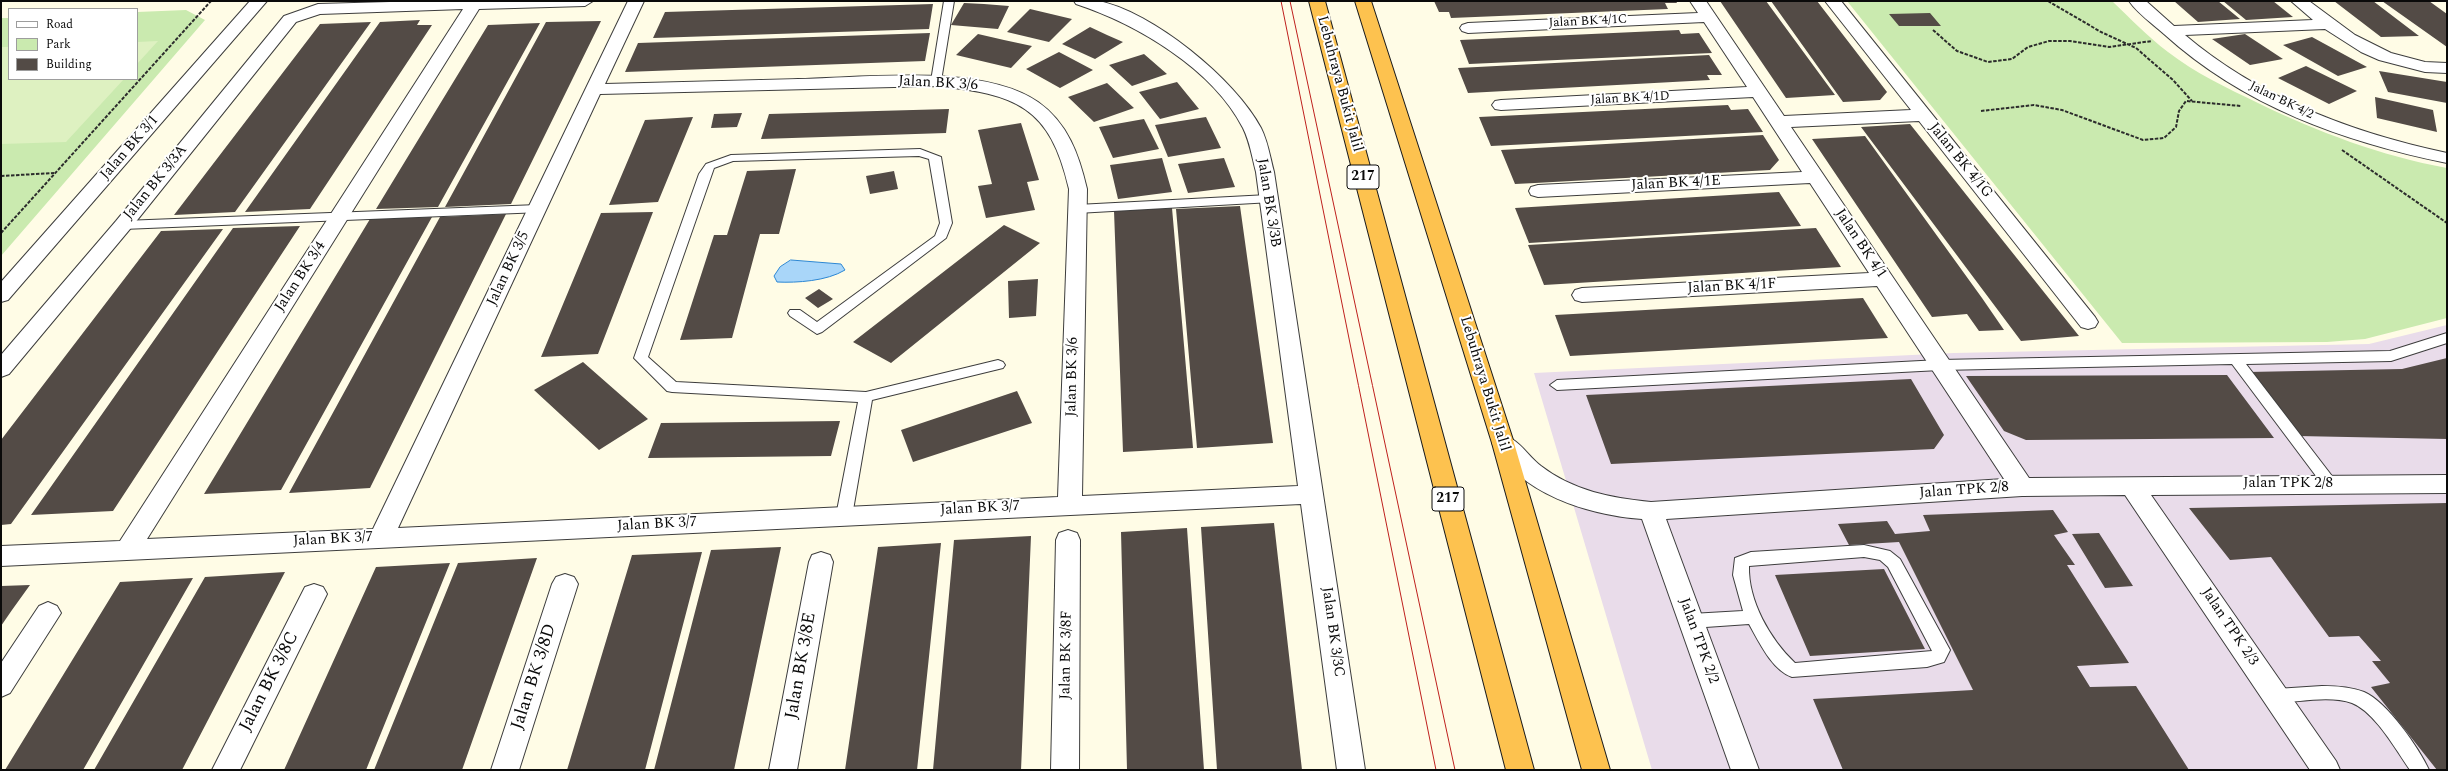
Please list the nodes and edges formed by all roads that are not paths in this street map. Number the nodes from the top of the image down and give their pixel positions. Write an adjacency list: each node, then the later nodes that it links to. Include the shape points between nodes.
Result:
1 (259, 1): 34 (street, Jalan BK 3/1)
2 (585, 1): 11 (street)
3 (636, 1): 20 (street, Jalan BK 3/5)
4 (949, 1): 19 (lane)
5 (1082, 1): 28 (street, Jalan BK 3/3B, via 1124,16 1148,30 1216,81 1250,124 1265,172)
6 (1304, 1): 17 (highway, via 1312,25)
7 (1363, 1): 45 (highway, Lebuhraya Bukit Jalil)
8 (1833, 1): 23 (street, Jalan BK 4/1G)
9 (2137, 1): 16 (street, Jalan BK 4/2)
10 (2298, 1): 14 (street)
11 (474, 4): 31 (street, Jalan BK 3/4); 32 (street, Jalan BK 3/3A, via 318,9 290,19)
12 (1319, 4): 17 (highway, Lebuhraya Bukit Jalil / 217)
13 (1703, 9): 15 (street, Jalan BK 4/1C); 21 (street, Jalan BK 4/1)
14 (2328, 24): 16 (street); 18 (street, via 2362,47 2384,57 2413,65)
15 (1468, 28)
16 (2162, 36): 25 (street, Jalan BK 4/2, via 2258,92 2317,119 2385,144)
17 (1328, 43): 71 (highway, Lebuhraya Bukit Jalil / 217)
18 (2447, 68)
19 (936, 81): 20 (street, Jalan BK 3/6); 30 (street, Jalan BK 3/6, via 967,83 995,89 1020,98 1042,112 1068,148 1075,168)
20 (594, 89): 29 (street, Jalan BK 3/5)
21 (1759, 92): 22 (street, Jalan BK 4/1D); 24 (street, Jalan BK 4/1)
22 (1501, 105)
23 (1923, 115): 24 (street); 37 (street, Jalan BK 4/1G)
24 (1778, 122): 26 (street, Jalan BK 4/1)
25 (2447, 158)
26 (1815, 177): 27 (street, Jalan BK 4/1E); 33 (street, Jalan BK 4/1)
27 (1538, 192)
28 (1268, 199): 30 (lane); 50 (street, Jalan BK 3/3B)
29 (538, 209): 31 (lane); 54 (street, Jalan BK 3/5)
30 (1078, 209): 51 (street, Jalan BK 3/6)
31 (339, 216): 32 (lane); 56 (street, Jalan BK 3/4)
32 (123, 225): 42 (street, Jalan BK 3/3A)
33 (1883, 279): 35 (street, Jalan BK 4/1F); 41 (street, Jalan BK 4/1)
34 (1, 295)
35 (1582, 295)
36 (795, 313): 44 (lane, via 817,329 940,238 946,223 936,157 920,152 731,158 710,166 641,358 672,387)
37 (2088, 322)
38 (2447, 338): 39 (lane, via 2392,356)
39 (2236, 360): 41 (lane); 46 (lane)
40 (998, 365): 44 (lane)
41 (1940, 365): 43 (lane); 49 (street, Jalan BK 4/1)
42 (1, 368)
43 (1557, 385)
44 (866, 397): 53 (lane)
45 (1503, 443): 52 (street, Jalan TPK 2/8, via 1532,472 1557,488 1615,508); 72 (highway, Lebuhraya Bukit Jalil)
46 (2330, 484): 47 (street, Jalan TPK 2/8); 48 (street, Jalan TPK 2/8)
47 (2447, 484)
48 (2131, 485): 49 (street, Jalan TPK 2/8); 65 (street, Jalan TPK 2/3)
49 (2022, 487): 52 (street, Jalan TPK 2/8)
50 (1313, 494): 51 (street, Jalan BK 3/7); 70 (street, Jalan BK 3/3C)
51 (1070, 505): 53 (street, Jalan BK 3/7)
52 (1651, 512): 63 (street, Jalan TPK 2/2)
53 (844, 516): 54 (street, Jalan BK 3/7)
54 (381, 537): 56 (street, Jalan BK 3/7)
55 (1068, 540): 69 (street, Jalan BK 3/8F)
56 (127, 550): 57 (street, Jalan BK 3/7)
57 (1, 556)
58 (821, 562): 68 (street, Jalan BK 3/8E)
59 (565, 584): 67 (street, Jalan BK 3/8D)
60 (314, 594): 66 (street, Jalan BK 3/8C)
61 (48, 613): 64 (street)
62 (1754, 617): 62 (lane, via 1739,574 1741,562 1751,558 1864,551 1884,555 1894,563 1942,650 1938,657 1927,660 1792,670 1780,660); 63 (lane)
63 (1691, 621): 73 (street, Jalan TPK 2/2)
64 (1, 685)
65 (2276, 696): 74 (street, Jalan TPK 2/3); 75 (lane, via 2350,695 2362,699 2373,707)
66 (226, 770)
67 (505, 770)
68 (783, 770)
69 (1065, 770)
70 (1351, 770)
71 (1520, 770)
72 (1596, 770)
73 (1745, 770)
74 (2326, 770)
75 (2420, 770)

